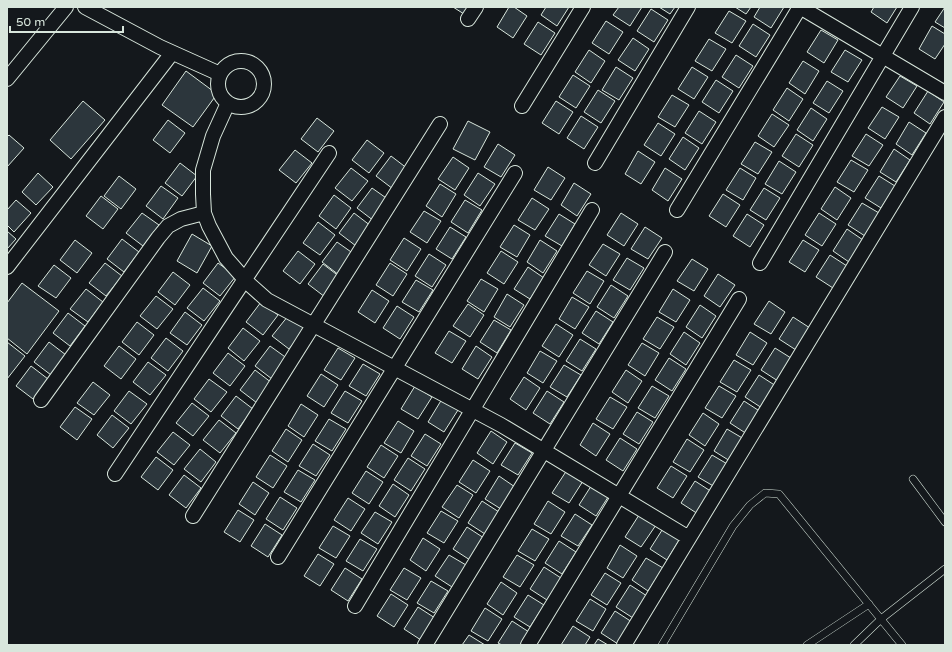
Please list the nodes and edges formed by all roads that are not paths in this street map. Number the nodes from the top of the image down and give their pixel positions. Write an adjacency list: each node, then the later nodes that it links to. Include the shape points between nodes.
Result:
1 (66, 7): 12 (street)
2 (85, 7): 9 (street)
3 (476, 7): 8 (street)
4 (583, 7): 15 (street)
5 (688, 7): 19 (street)
6 (800, 7): 10 (street); 22 (street)
7 (912, 7): 10 (street)
8 (468, 19)
9 (172, 53): 11 (street); 26 (street)
10 (883, 56): 13 (street); 25 (street)
11 (220, 74): 14 (street, via 219,90); 14 (street, via 230,64 244,61 257,67 263,80 262,94 250,105 243,107)
12 (7, 79)
13 (945, 93)
14 (228, 103): 23 (street, via 213,136 203,170)
15 (522, 106)
16 (945, 117): 39 (street)
17 (440, 124): 29 (street)
18 (329, 153): 27 (street)
19 (595, 163)
20 (515, 173): 30 (street)
21 (592, 210): 32 (street)
22 (677, 210)
23 (204, 213): 27 (street, via 226,258); 31 (street, via 168,226)
24 (665, 252): 33 (street)
25 (760, 262)
26 (7, 267)
27 (245, 279): 29 (street, via 267,300); 34 (street)
28 (739, 299): 36 (street)
29 (314, 325): 30 (street); 37 (street)
30 (395, 368): 32 (street); 40 (street)
31 (41, 400)
32 (472, 410): 33 (street); 43 (street)
33 (544, 451): 36 (street); 45 (street)
34 (116, 474)
35 (913, 479): 38 (lane)
36 (619, 496): 39 (street); 46 (street)
37 (193, 516)
38 (945, 522)
39 (689, 538): 47 (street)
40 (278, 557)
41 (945, 568): 44 (lane)
42 (868, 604): 44 (lane); 48 (lane, via 779,494 765,493 750,505 733,526); 49 (lane)
43 (355, 606)
44 (881, 619): 50 (lane); 51 (lane)
45 (425, 645)
46 (528, 645)
47 (624, 645)
48 (662, 645)
49 (807, 645)
50 (854, 645)
51 (902, 645)

